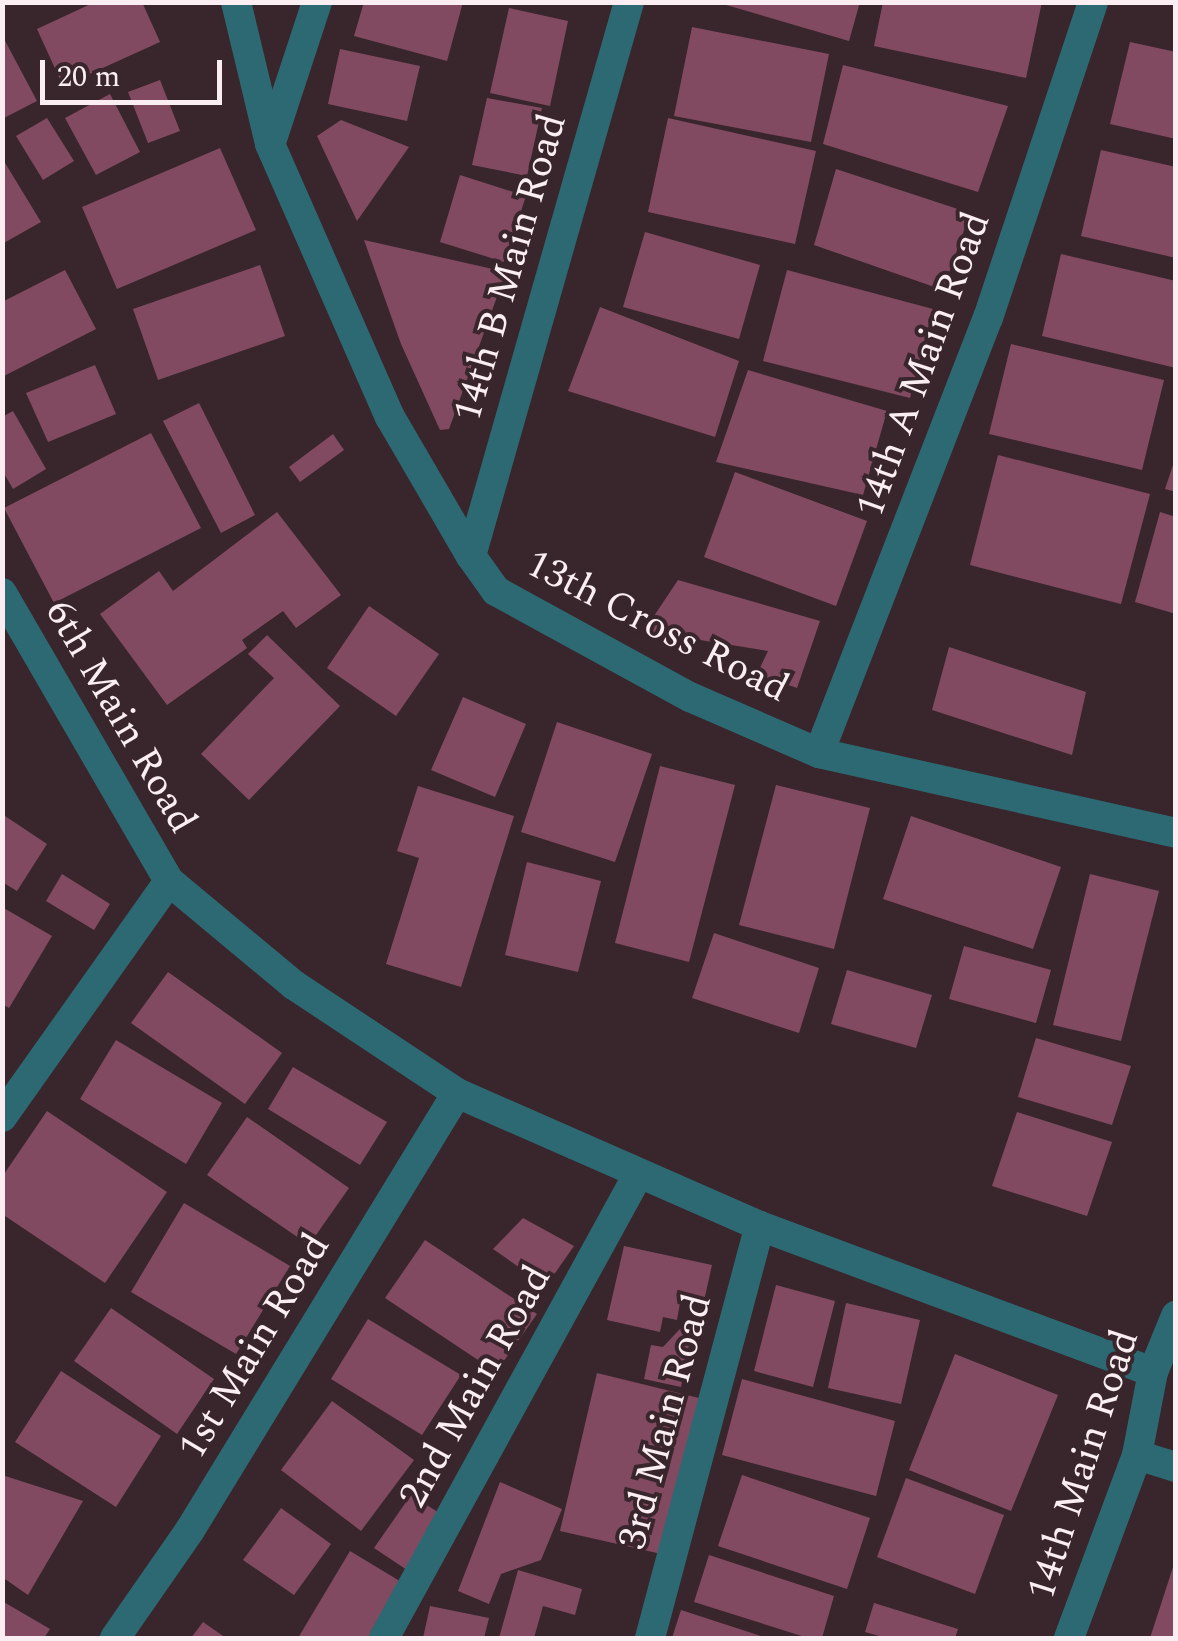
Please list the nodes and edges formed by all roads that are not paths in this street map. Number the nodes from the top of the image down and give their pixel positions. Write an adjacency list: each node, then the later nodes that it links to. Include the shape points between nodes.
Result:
1 (236, 2): 5 (street, 13th Cross Road)
2 (317, 2): 5 (street)
3 (629, 2): 6 (street, 14th B Main Road)
4 (1094, 2): 8 (street, 14th A Main Road, via 988,318)
5 (270, 144): 6 (street, 13th Cross Road, via 390,417)
6 (470, 556): 8 (street, 13th Cross Road, via 496,591 690,697)
7 (2, 593): 10 (street, 6th Main Road)
8 (819, 752): 9 (street, 13th Cross Road)
9 (1176, 834)
10 (169, 880): 11 (street, via 294,984); 12 (street)
11 (457, 1093): 13 (street); 19 (street, 1st Main Road, via 190,1530)
12 (2, 1117)
13 (639, 1173): 14 (street); 20 (street, 2nd Main Road)
14 (760, 1226): 16 (street); 21 (street, 3rd Main Road)
15 (1176, 1316): 16 (street, 14th Main Road)
16 (1153, 1372): 17 (street, 14th Main Road)
17 (1137, 1455): 18 (street); 22 (street, 14th Main Road)
18 (1176, 1467)
19 (115, 1638)
20 (384, 1638)
21 (650, 1638)
22 (1069, 1638)

